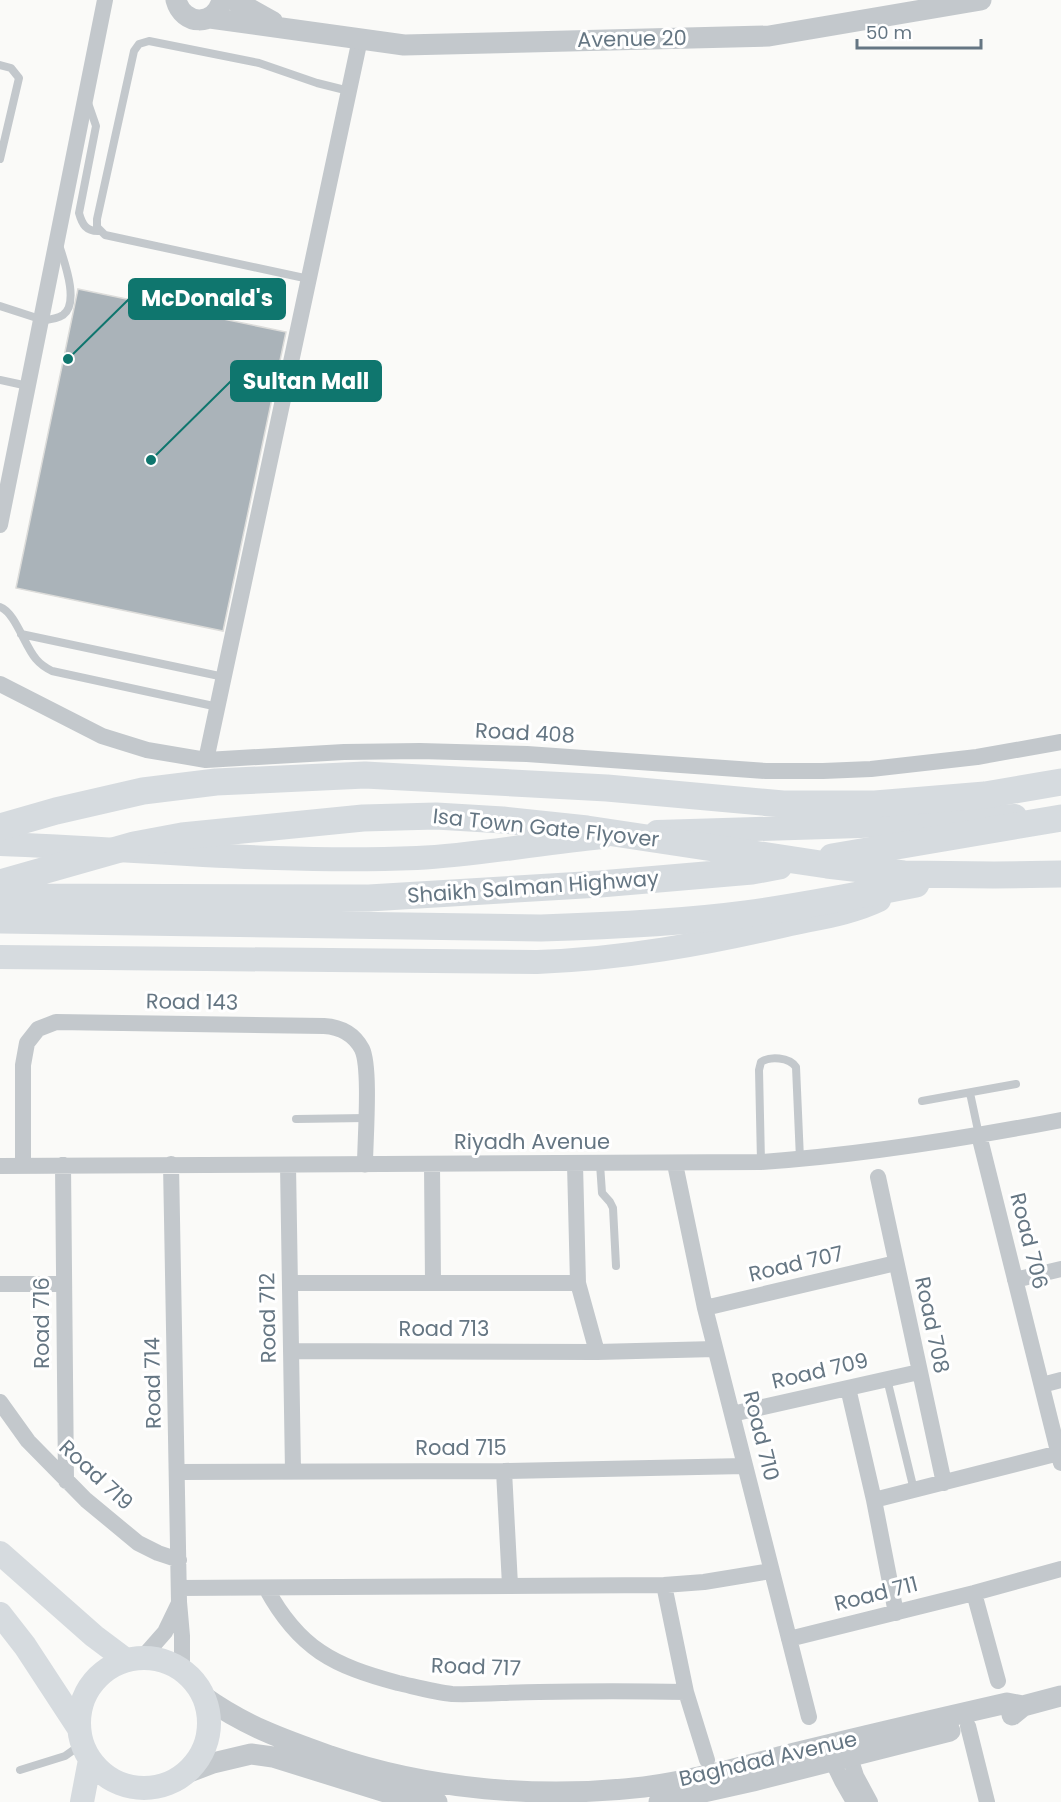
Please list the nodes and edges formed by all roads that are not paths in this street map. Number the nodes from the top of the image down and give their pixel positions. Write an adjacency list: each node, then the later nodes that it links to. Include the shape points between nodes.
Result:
1 (105, 0): 12 (street)
2 (156, 0): 6 (street)
3 (222, 0): 7 (street)
4 (234, 0): 8 (street, Avenue 20)
5 (981, 0): 9 (street, Avenue 20, via 768,36 404,45)
6 (179, 7): 7 (street, Avenue 20, via 195,20)
7 (210, 18): 8 (street, Avenue 20)
8 (281, 27): 9 (street, Avenue 20)
9 (360, 39): 11 (street)
10 (0, 65): 13 (lane, via 11,68 19,78)
11 (349, 91): 14 (lane, via 259,63 142,42 135,51 96,219); 16 (street)
12 (85, 97): 14 (lane, via 96,126 79,213 86,228); 15 (street)
13 (0, 159)
14 (100, 231): 16 (lane)
15 (57, 239): 18 (street); 18 (lane, via 71,293 66,313)
16 (309, 279): 24 (street)
17 (0, 306): 18 (lane)
18 (40, 320): 20 (street)
19 (0, 380): 20 (lane)
20 (28, 386): 21 (street)
21 (0, 525)
22 (0, 606): 23 (lane)
23 (21, 634): 24 (lane); 26 (lane, via 35,658 52,671)
24 (224, 677): 26 (street)
25 (0, 684): 28 (street, Road 408, via 102,736 147,750)
26 (218, 707): 28 (street)
27 (1061, 742): 28 (street, Road 408, via 977,757 823,771 431,751)
28 (206, 760)
29 (1061, 782): 32 (main road, Isa Town Gate Flyover, via 985,795 876,804 783,804 606,788 365,775 216,782 143,791)
30 (1061, 813): 33 (main road, Shaikh Salman Highway, via 622,835 415,858 259,858)
31 (1061, 818): 38 (main road, Shaikh Salman Highway, via 752,871 600,884 369,898)
32 (0, 828)
33 (0, 844)
34 (1061, 855): 37 (main road, Shaikh Salman Highway)
35 (1061, 874): 36 (main road, Isa Town Gate Flyover, via 904,874 587,829 436,816 363,818 182,836 134,845)
36 (0, 883)
37 (898, 887): 39 (main road, Shaikh Salman Highway, via 745,914 599,926); 40 (main road, Shaikh Salman Highway, via 861,908 807,921 677,948 578,961)
38 (0, 897)
39 (0, 920)
40 (0, 957)
41 (1016, 1084): 42 (lane)
42 (970, 1093): 43 (lane); 47 (lane)
43 (922, 1101)
44 (366, 1118): 45 (lane); 54 (street, Road 143, via 365,1057 354,1038 340,1029 56,1022 38,1029 27,1043 23,1065); 56 (street, Road 143)
45 (296, 1119)
46 (1061, 1120): 47 (street, Riyadh Avenue)
47 (979, 1136): 48 (street, Riyadh Avenue); 64 (street, Road 706)
48 (800, 1160): 49 (street, Riyadh Avenue); 49 (lane, via 796,1067 788,1060 768,1059 761,1062 759,1070)
49 (761, 1162): 53 (street, Riyadh Avenue)
50 (171, 1164): 55 (street, Riyadh Avenue); 59 (street, Riyadh Avenue); 85 (street, Road 714)
51 (575, 1164): 52 (street, Riyadh Avenue); 57 (street, Riyadh Avenue); 67 (street)
52 (600, 1164): 53 (street, Riyadh Avenue); 62 (lane, via 602,1193 613,1208)
53 (675, 1164): 70 (street, Road 710)
54 (23, 1165): 58 (street, Riyadh Avenue); 59 (street, Riyadh Avenue)
55 (288, 1165): 56 (street, Riyadh Avenue); 65 (street, Road 712)
56 (365, 1165): 57 (street, Riyadh Avenue)
57 (432, 1165): 66 (street)
58 (0, 1166)
59 (63, 1166): 69 (street, Road 716)
60 (878, 1177): 61 (street, Road 708)
61 (896, 1263): 70 (street, Road 707); 74 (street, Road 708)
62 (616, 1266)
63 (1061, 1269): 64 (street)
64 (1015, 1280): 77 (street, Road 706)
65 (290, 1283): 66 (street); 72 (street, Road 712)
66 (433, 1283): 67 (street)
67 (578, 1283): 73 (street)
68 (0, 1284): 69 (street)
69 (64, 1284): 86 (street, Road 716)
70 (705, 1308): 71 (street, Road 710)
71 (716, 1349): 73 (street, Road 713); 80 (street, Road 710)
72 (291, 1352): 73 (street, Road 713); 83 (street, Road 712)
73 (597, 1352)
74 (919, 1372): 75 (street, Road 709); 87 (street, Road 708)
75 (887, 1379): 78 (street, Road 709); 88 (lane)
76 (1061, 1380): 77 (street)
77 (1041, 1385): 81 (street, Road 706)
78 (848, 1388): 80 (street, Road 709); 89 (street)
79 (0, 1402): 86 (street, Road 719, via 28,1441)
80 (732, 1414): 82 (street, Road 710)
81 (1060, 1458): 87 (street)
82 (745, 1466): 84 (street, Road 715); 93 (street, Road 710)
83 (293, 1471): 84 (street, Road 715); 85 (street, Road 715)
84 (504, 1471): 94 (street)
85 (177, 1472): 91 (street, Road 714)
86 (66, 1481): 91 (street, Road 719, via 138,1543)
87 (944, 1483): 88 (street)
88 (914, 1490): 89 (street)
89 (874, 1500): 99 (street)
90 (0, 1553): 102 (main road, via 94,1636)
91 (179, 1560): 98 (street, Road 714)
92 (1061, 1569): 97 (street, Road 711)
93 (771, 1571): 95 (street); 101 (street, Road 710)
94 (510, 1585): 95 (street); 96 (street)
95 (664, 1585): 105 (street)
96 (266, 1588): 98 (street); 105 (street, Road 717, via 288,1622 323,1654 362,1674 425,1689 468,1694)
97 (974, 1593): 99 (street, Road 711); 104 (street)
98 (179, 1595): 102 (street, Road 714, via 165,1632); 103 (street, Road 714)
99 (896, 1613): 101 (street, Road 711)
100 (0, 1614): 111 (main road, via 25,1646)
101 (789, 1639): 109 (street, Road 710)
102 (134, 1658): 103 (main road, via 157,1658); 111 (main road, via 106,1670 90,1685 81,1705)
103 (182, 1669): 106 (main road)
104 (998, 1681)
105 (686, 1692): 113 (street)
106 (203, 1696): 115 (main road, via 209,1730 204,1747 196,1762); 117 (street, Baghdad Avenue, via 252,1727 356,1765)
107 (1061, 1696): 108 (street, Baghdad Avenue)
108 (1023, 1706): 110 (street, Baghdad Avenue, via 1010,1716); 112 (street, Baghdad Avenue, via 1007,1703)
109 (809, 1717)
110 (968, 1726): 112 (street, Baghdad Avenue); 126 (street)
111 (83, 1744): 114 (lane, via 56,1760); 115 (main road, via 101,1773 116,1782 132,1788 150,1788); 119 (main road)
112 (837, 1751): 117 (street, Baghdad Avenue, via 644,1787); 118 (street, Baghdad Avenue); 124 (street); 125 (street)
113 (707, 1760)
114 (20, 1770)
115 (175, 1779): 116 (street, via 213,1763 251,1754 273,1757); 120 (main road)
116 (395, 1795): 121 (street); 122 (street)
117 (513, 1796)
118 (690, 1800): 123 (street, Baghdad Avenue)
119 (82, 1802)
120 (148, 1802)
121 (419, 1802)
122 (437, 1802)
123 (659, 1802)
124 (854, 1802)
125 (870, 1802)
126 (987, 1802)

